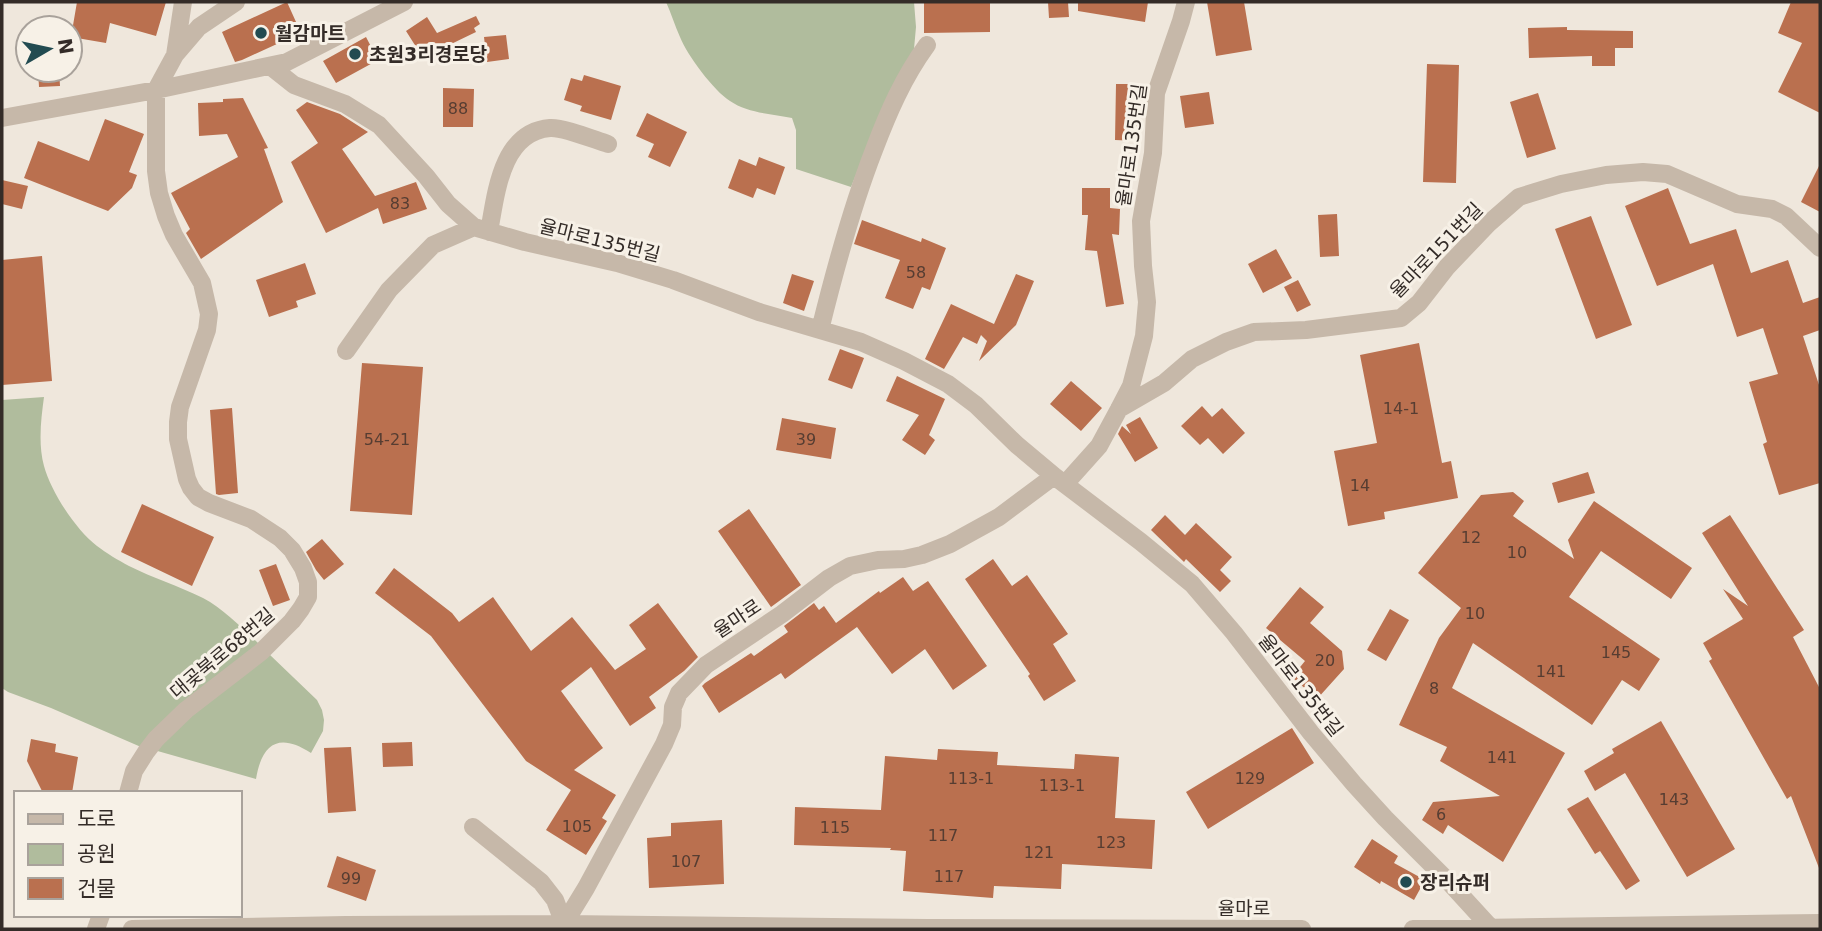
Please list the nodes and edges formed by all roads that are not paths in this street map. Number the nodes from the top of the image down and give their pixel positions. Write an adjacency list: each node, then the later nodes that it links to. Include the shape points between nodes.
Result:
1 (183, 2): 6 (street)
2 (236, 2): 6 (street, 대곶북로68번길, via 199,27)
3 (404, 2): 7 (street, via 287,62)
4 (1186, 2): 15 (street, 율마로135번길, via 1156,93 1153,153 1141,222 1147,302 1144,336 1131,386)
5 (927, 45): 13 (street, via 891,106 867,167 840,247)
6 (175, 55): 8 (street, 대곶북로68번길)
7 (270, 66): 8 (street); 11 (street, 율마로135번길, via 294,85 345,104 379,125 448,204)
8 (156, 90): 9 (street); 17 (street, 대곶북로68번길, via 159,192 174,235 202,283 209,314 178,422 187,479 198,497 251,519 281,538 303,568 308,597 261,652 162,733 134,771)
9 (2, 118)
10 (608, 144): 11 (street, via 553,128 534,132 517,144 504,165)
11 (482, 230): 13 (street, 율마로135번길, via 617,262); 14 (street, via 433,245 390,290)
12 (1820, 247): 15 (street, 율마로151번길, via 1772,209 1737,204 1667,174 1606,175 1561,184 1519,197 1401,318 1254,332 1192,359 1164,383)
13 (820, 330): 16 (street, 율마로135번길, via 904,360 948,384)
14 (346, 351)
15 (1119, 409): 16 (street, 율마로135번길, via 1099,446)
16 (1059, 480): 20 (street, 율마로, via 950,544 904,559 850,566 706,664 679,693 664,744); 23 (street, 율마로135번길, via 1192,584 1354,784)
17 (129, 791)
18 (473, 827): 20 (street, via 541,882 555,900)
19 (1820, 923): 23 (street)
20 (564, 924): 21 (street, 율마로); 22 (street, 율마로)
21 (528, 927): 24 (street, 율마로)
22 (724, 927): 25 (street, 율마로)
23 (1492, 928): 26 (street)
24 (132, 929)
25 (1302, 929)
26 (1413, 929)

